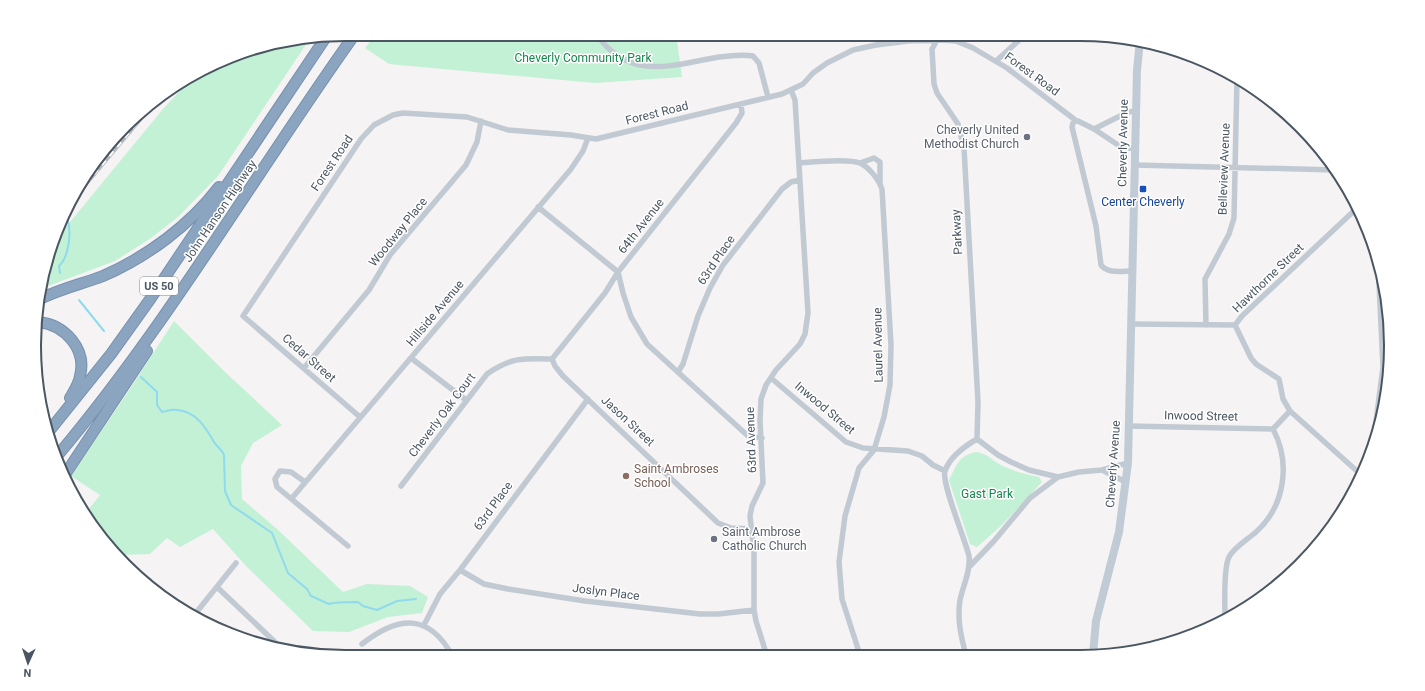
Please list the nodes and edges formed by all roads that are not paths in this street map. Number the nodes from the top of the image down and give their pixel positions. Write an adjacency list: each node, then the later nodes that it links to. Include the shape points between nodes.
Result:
1 (350, 41): 33 (highway, John Hanson Highway / US 50)
2 (603, 41): 12 (street, via 620,57 645,67 661,67 736,55 753,56 759,63)
3 (907, 41): 11 (street, Forest Road, via 853,50 827,63 803,84)
4 (936, 41): 55 (street, Parkway, via 932,50 934,84 937,93 958,124 964,148)
5 (956, 41): 9 (street, Forest Road)
6 (1018, 41): 9 (street)
7 (322, 42): 19 (highway, John Hanson Highway / US 50)
8 (1139, 47): 14 (street, Cheverly Avenue)
9 (996, 61): 15 (street, Forest Road)
10 (1238, 85): 24 (street, Belleview Avenue)
11 (791, 90): 12 (street, Forest Road); 21 (street, 63rd Avenue, via 795,100)
12 (768, 97): 13 (street, Forest Road)
13 (741, 104): 18 (street, Forest Road, via 606,137); 31 (street, 64th Avenue, via 742,113 736,123)
14 (1136, 111): 17 (street, via 1128,112); 20 (street, Cheverly Avenue)
15 (1074, 119): 17 (street, Forest Road); 30 (street, via 1072,127 1096,226 1101,265 1109,271)
16 (481, 121): 18 (street, Forest Road, via 508,130); 35 (street, Forest Road, via 403,113 374,125 361,139); 43 (street, Woodway Place, via 477,142 466,165 390,255 369,290)
17 (1094, 129): 20 (street, Forest Road, via 1121,147)
18 (588, 138): 28 (street, Hillside Avenue, via 576,161)
19 (258, 139): 32 (highway, via 206,202 163,241 104,275); 52 (highway, John Hanson Highway / US 50, via 124,336)
20 (1135, 149): 23 (street, Cheverly Avenue)
21 (799, 162): 22 (street); 26 (street, 63rd Avenue)
22 (860, 163): 27 (street); 27 (street, Laurel Avenue, via 874,158 880,162)
23 (1134, 165): 24 (street); 30 (street, Cheverly Avenue)
24 (1234, 168): 25 (street); 38 (street, Belleview Avenue, via 1232,226 1205,279)
25 (1328, 170)
26 (800, 180): 44 (street, 63rd Place, via 791,182 782,189 723,265 704,299 683,364); 45 (street, 63rd Avenue, via 807,324 800,344)
27 (880, 184): 56 (street, Laurel Avenue, via 891,370 888,402)
28 (538, 207): 31 (street); 40 (street, Hillside Avenue)
29 (1353, 212): 39 (street, Hawthorne Street)
30 (1132, 271): 37 (street, Cheverly Avenue)
31 (618, 272): 41 (street, 64th Avenue, via 605,293); 44 (street, via 627,304 641,337)
32 (45, 297)
33 (178, 297): 57 (highway, John Hanson Highway / US 50, via 119,379); 59 (highway, via 165,326)
34 (1380, 297): 42 (street)
35 (243, 316): 43 (street, Cedar Street)
36 (42, 323): 51 (highway, via 53,325 68,335 76,346 81,361 81,376 77,386)
37 (1130, 324): 38 (street, Hawthorne Street); 50 (street, Cheverly Avenue)
38 (1206, 325): 39 (street, Hawthorne Street)
39 (1235, 325): 48 (street, via 1251,358 1279,379 1283,399)
40 (411, 358): 47 (street); 49 (street, Hillside Avenue)
41 (552, 359): 46 (street, Jason Street, via 558,370); 47 (street, Cheverly Oak Court, via 524,358 504,363 487,374)
42 (1383, 366)
43 (304, 368): 49 (street, Cedar Street)
44 (678, 372): 54 (street, via 748,436)
45 (770, 378): 54 (street, 63rd Avenue, via 761,400); 56 (street, Inwood Street, via 846,442)
46 (588, 399): 68 (street, Jason Street, via 718,523 731,528); 72 (street, 63rd Place)
47 (466, 400): 66 (street, Cheverly Oak Court)
48 (1290, 411): 53 (street); 62 (street)
49 (360, 417): 64 (street, Hillside Avenue)
50 (1128, 426): 53 (street, Inwood Street); 58 (street, Cheverly Avenue)
51 (52, 427)
52 (52, 428)
53 (1273, 429): 76 (street, via 1282,454 1282,488 1276,505 1265,522 1228,558)
54 (762, 438): 68 (street, 63rd Avenue, via 763,483 750,510)
55 (978, 440): 61 (street, via 959,451); 63 (street, via 1011,462 1029,470)
56 (874, 450): 61 (street, Inwood Street, via 908,451 922,456 933,466); 83 (street, Laurel Avenue, via 859,468 845,516 839,562 842,599)
57 (60, 452)
58 (1128, 463): 60 (street); 65 (street, Cheverly Avenue)
59 (68, 470)
60 (1102, 470): 63 (street); 65 (street)
61 (945, 471): 71 (street, via 945,482)
62 (1357, 471)
63 (1058, 477): 71 (street, via 1030,498)
64 (305, 482): 67 (street, Hillside Avenue); 67 (street, via 291,472 283,470 277,473 275,484)
65 (1126, 482): 80 (street, Cheverly Avenue, via 1119,532 1096,621)
66 (401, 486)
67 (292, 498): 69 (street)
68 (752, 528): 74 (street, 63rd Avenue)
69 (348, 546)
70 (236, 563): 73 (street)
71 (970, 566): 84 (street, via 958,616)
72 (460, 570): 74 (street, Joslyn Place, via 477,581 494,586 585,601 700,614); 77 (street, 63rd Place, via 440,594)
73 (217, 587): 75 (street); 78 (street)
74 (754, 610): 82 (street, 63rd Avenue)
75 (197, 611)
76 (1225, 613)
77 (424, 625): 79 (street, via 396,625); 81 (street)
78 (275, 642)
79 (362, 644)
80 (1093, 649)
81 (448, 650)
82 (766, 650)
83 (858, 650)
84 (965, 650)

